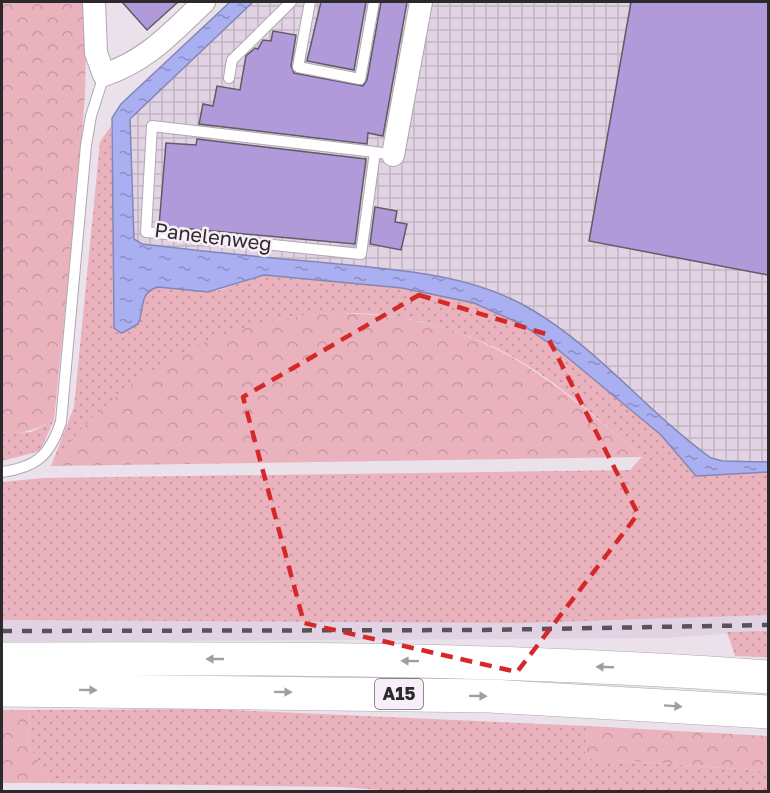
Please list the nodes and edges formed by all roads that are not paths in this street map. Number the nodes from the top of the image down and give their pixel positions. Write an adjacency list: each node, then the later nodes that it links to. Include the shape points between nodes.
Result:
1 (93, 2): 7 (street, via 96,52)
2 (204, 2): 7 (street, via 150,54)
3 (291, 2): 8 (lane, via 232,60)
4 (310, 2): 5 (lane, via 298,68 360,79)
5 (374, 2)
6 (421, 2): 9 (street, Panelenweg)
7 (104, 75): 10 (lane, via 86,145 61,422 46,454 32,463)
8 (229, 78)
9 (384, 153): 9 (lane, Panelenweg, via 361,254 146,232 152,126)
10 (2, 472)
11 (16, 674): 12 (highway, A15, one-way to 11, via 448,662); 13 (highway, A15, one-way to 13)
12 (768, 677)
13 (768, 712)

